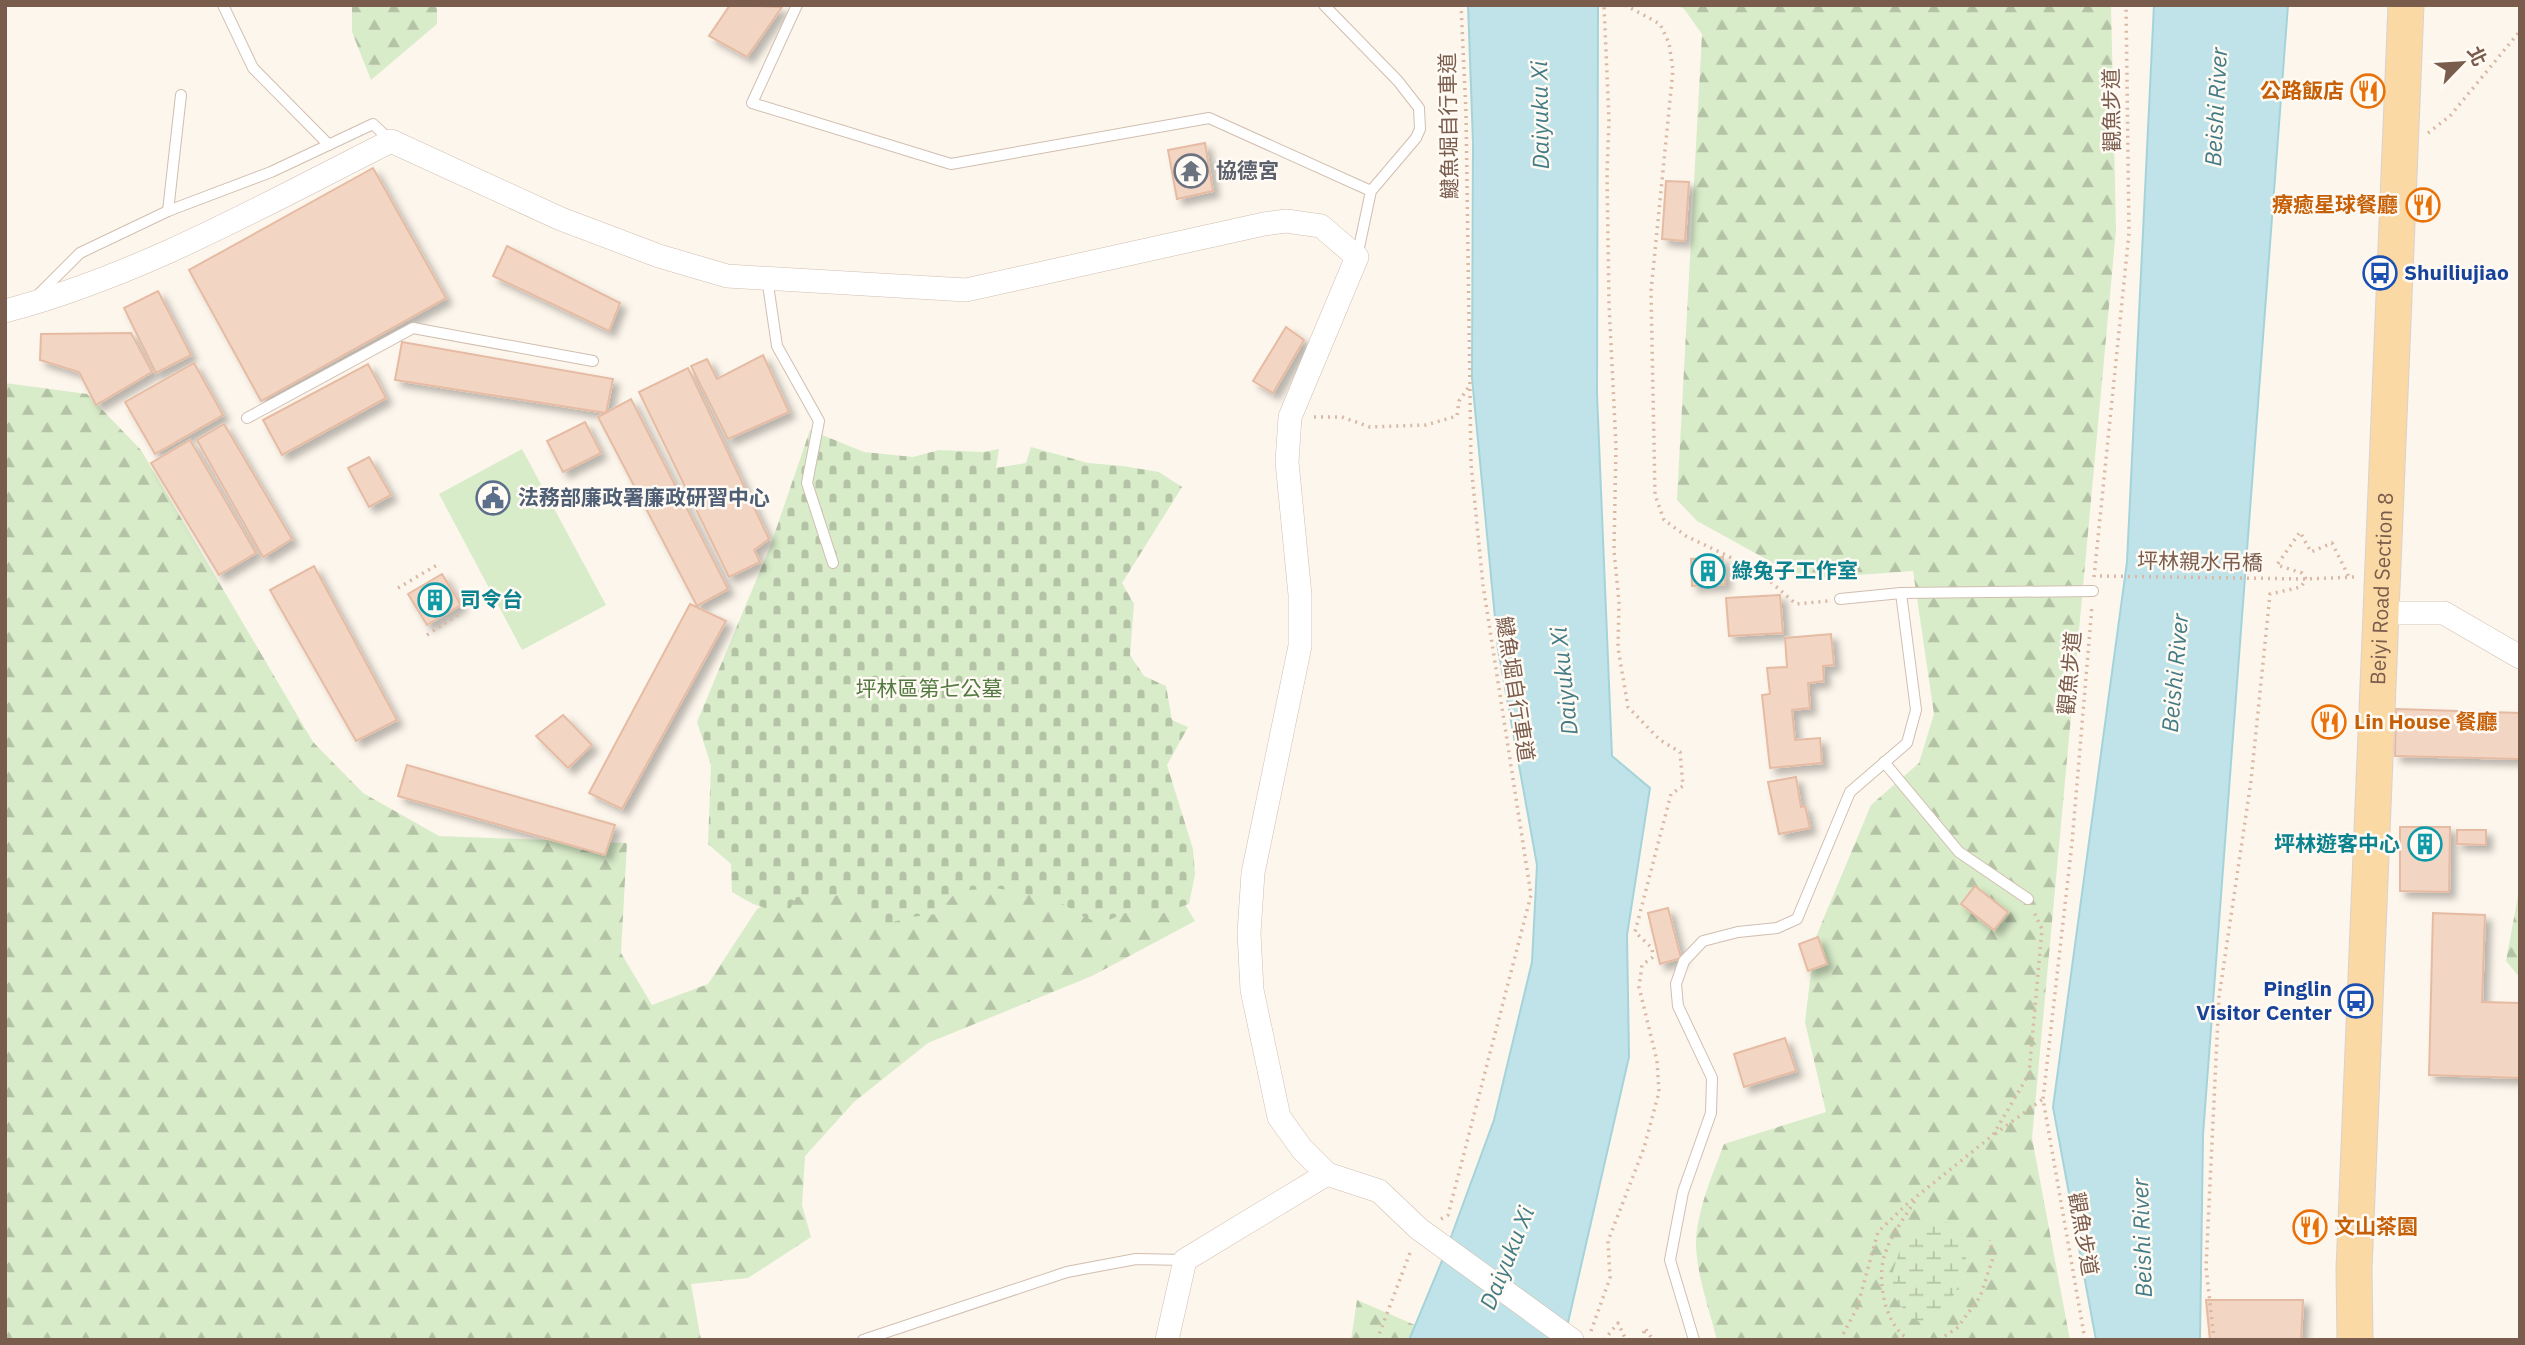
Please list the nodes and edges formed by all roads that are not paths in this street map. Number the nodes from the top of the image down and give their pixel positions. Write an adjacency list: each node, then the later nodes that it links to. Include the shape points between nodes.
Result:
1 (223, 5): 7 (lane, via 253,68)
2 (797, 5): 8 (lane, via 752,103 951,164 1209,118)
3 (1324, 5): 8 (lane, via 1419,108 1416,138)
4 (2406, 5): 19 (main road, Beiyi Road Section 8, via 2366,577)
5 (181, 95): 9 (lane)
6 (391, 141): 7 (lane, via 373,124); 11 (street, via 561,219 659,256 727,276); 12 (street, via 155,259)
7 (329, 145): 9 (lane)
8 (1370, 191): 10 (lane)
9 (168, 211): 12 (lane, via 80,253)
10 (1357, 257): 11 (street, via 1321,226 1286,221 966,290); 23 (street, via 1290,417 1287,462 1300,595 1300,646 1254,873 1249,933 1252,990 1279,1117)
11 (767, 278): 15 (lane, via 777,346 819,421 807,484)
12 (16, 308)
13 (593, 361): 14 (lane, via 413,328)
14 (247, 418)
15 (833, 563)
16 (2093, 591): 17 (lane)
17 (1901, 593): 18 (lane); 21 (lane, via 1916,710 1907,743)
18 (1840, 599)
19 (2379, 613): 20 (street, via 2444,613); 29 (main road, Beiyi Road Section 8)
20 (2520, 657)
21 (1884, 762): 22 (lane, via 1959,852); 28 (lane, via 1850,792 1797,919 1777,928 1703,941 1684,961 1676,984 1678,1006 1712,1078 1711,1113 1683,1192 1670,1260)
22 (2028, 899)
23 (1326, 1174): 24 (street); 27 (street, via 1379,1191 1419,1229)
24 (1185, 1260): 25 (lane, via 1136,1259 1067,1272); 26 (street)
25 (863, 1340)
26 (1167, 1340)
27 (1572, 1340)
28 (1694, 1340)
29 (2355, 1340)

